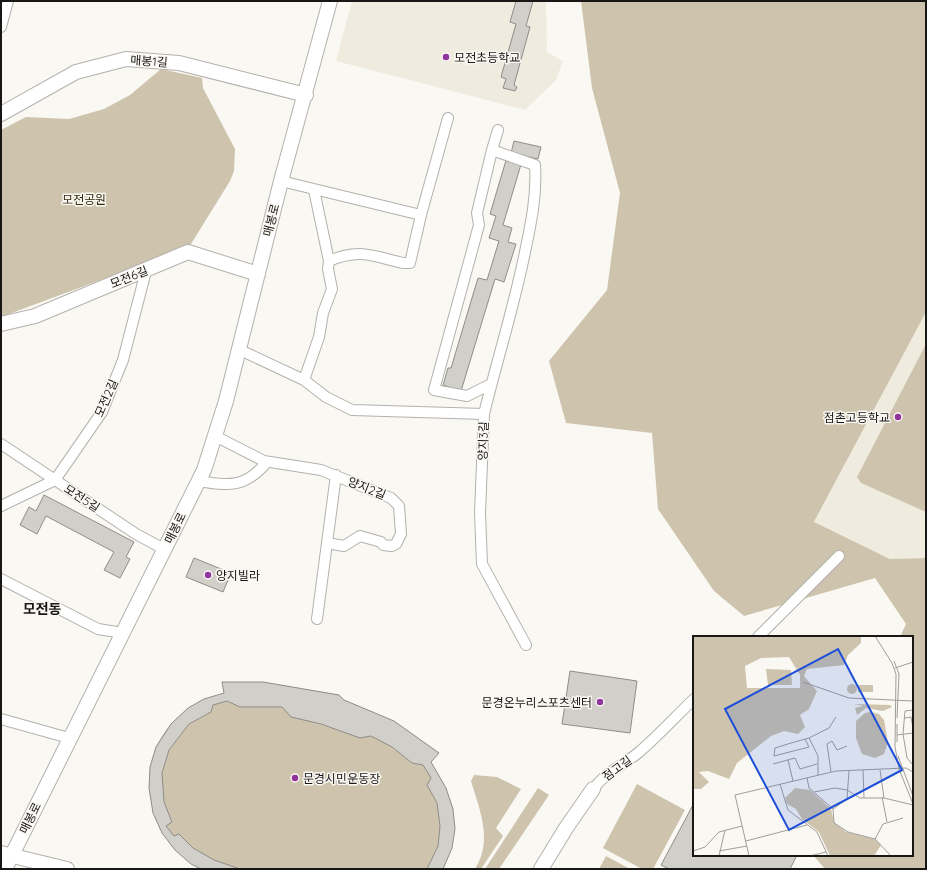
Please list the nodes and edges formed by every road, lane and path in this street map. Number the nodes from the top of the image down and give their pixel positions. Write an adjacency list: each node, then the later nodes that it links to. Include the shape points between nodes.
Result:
1 (8, 1): 3 (street)
2 (330, 1): 4 (street, 매봉로)
3 (1, 27)
4 (306, 95): 5 (street, 매봉1길, via 179,63 126,59 76,72); 9 (street, 매봉로)
5 (1, 114)
6 (448, 118): 11 (street)
7 (498, 130): 8 (street)
8 (492, 150): 18 (street, via 535,165 536,182 532,220 518,290); 18 (street, via 477,213 479,225 434,390 467,396)
9 (281, 181): 10 (street); 14 (street, 매봉로)
10 (314, 190): 11 (street); 12 (street)
11 (421, 215): 12 (street, via 412,260 408,264 358,252)
12 (329, 261): 17 (street, via 332,289)
13 (146, 271): 14 (street, 모전6길, via 188,252); 15 (street, 모전6길, via 35,316); 24 (street, 모전2길, via 123,360 102,412)
14 (258, 274): 16 (street, 매봉로)
15 (1, 324)
16 (238, 349): 17 (street, 양지3길); 20 (street, 매봉로)
17 (304, 380): 19 (street, 양지3길, via 326,397 352,410)
18 (491, 384): 19 (street)
19 (484, 414): 34 (street, 양지3길, via 480,512 482,564)
20 (215, 436): 22 (street, 양지2길); 25 (street, 매봉로)
21 (1, 444): 24 (street, 모전5길)
22 (267, 462): 23 (street, 양지2길); 25 (street, via 256,475 245,481 223,484)
23 (336, 475): 27 (street, 양지2길); 27 (street, 양지2길, via 397,502 401,534 400,539 392,546 360,536 344,546)
24 (55, 480): 26 (street, 모전2길); 28 (street, 모전5길, via 136,534)
25 (198, 481): 28 (street, 매봉로)
26 (1, 506)
27 (327, 543): 31 (street, 양지2길)
28 (164, 549): 32 (street, 매봉로)
29 (839, 556): 33 (street)
30 (1, 579): 32 (street, via 98,629)
31 (316, 619)
32 (123, 633): 37 (street, 매봉로)
33 (759, 636)
34 (526, 645)
35 (693, 700): 38 (street, 점고길, via 640,751 608,772)
36 (1, 719): 37 (street)
37 (69, 738): 39 (street, 매봉로)
38 (594, 789): 42 (street, 점고길)
39 (6, 854): 40 (street, 매봉로); 41 (street)
40 (5, 869)
41 (67, 869)
42 (541, 869)

